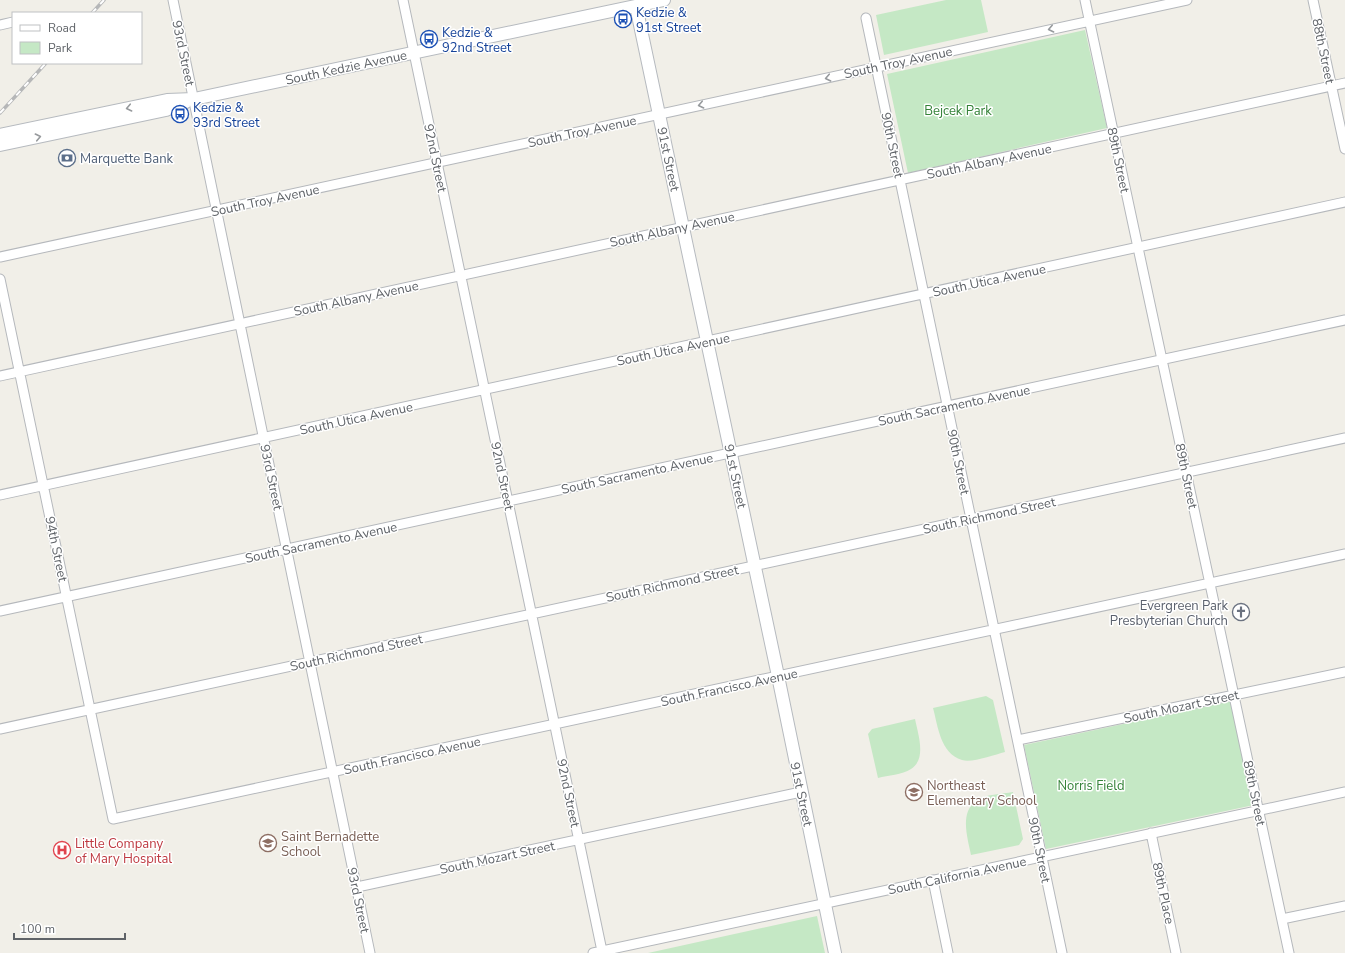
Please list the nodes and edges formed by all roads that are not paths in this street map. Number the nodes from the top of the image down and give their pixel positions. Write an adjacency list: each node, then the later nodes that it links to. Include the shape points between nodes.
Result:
1 (173, 0): 16 (street, 93rd Street)
2 (403, 0): 12 (street, 92nd Street)
3 (664, 0): 7 (street, South Kedzie Avenue)
4 (1085, 0): 9 (street, 89th Street)
5 (1187, 0): 9 (street, South Troy Avenue)
6 (1312, 0): 15 (street, 88th Street)
7 (636, 3): 12 (street, South Kedzie Avenue); 17 (street, 91st Street)
8 (866, 18): 13 (street, 90th Street)
9 (1089, 21): 13 (street, South Troy Avenue, one-way to 13); 18 (street, 89th Street)
10 (12, 22): 11 (street)
11 (0, 25)
12 (414, 53): 16 (street, South Kedzie Avenue); 22 (street, 92nd Street)
13 (877, 67): 17 (street, South Troy Avenue, one-way to 17); 23 (street, 90th Street)
14 (1345, 83): 15 (street, South Albany Avenue)
15 (1331, 86): 18 (street, South Albany Avenue); 21 (street, 88th Street)
16 (194, 99): 19 (street, South Kedzie Avenue, one-way to 19, via 167,100); 20 (street, South Kedzie Avenue, one-way to 16, via 166,110); 25 (street, 93rd Street)
17 (659, 114): 22 (street, South Troy Avenue); 26 (street, 91st Street)
18 (1113, 133): 23 (street, South Albany Avenue); 27 (street, 89th Street)
19 (0, 135)
20 (0, 144)
21 (1345, 150)
22 (437, 162): 25 (street, South Troy Avenue); 29 (street, 92nd Street)
23 (900, 180): 26 (street, South Albany Avenue); 31 (street, 90th Street)
24 (1345, 202): 27 (street, South Utica Avenue)
25 (217, 210): 28 (street, South Troy Avenue); 33 (street, 93rd Street)
26 (683, 227): 29 (street, South Albany Avenue); 34 (street, 91st Street)
27 (1138, 248): 31 (street, South Utica Avenue); 35 (street, 89th Street)
28 (0, 257)
29 (461, 276): 33 (street, South Albany Avenue); 38 (street, 92nd Street)
30 (0, 279): 36 (street, 94th Street)
31 (924, 294): 34 (street, South Utica Avenue); 39 (street, 90th Street)
32 (1345, 320): 35 (street, South Sacramento Avenue)
33 (240, 324): 36 (street, South Albany Avenue); 40 (street, 93rd Street)
34 (707, 342): 38 (street, South Utica Avenue); 42 (street, 91st Street)
35 (1162, 360): 39 (street, South Sacramento Avenue); 43 (street, 89th Street)
36 (20, 372): 37 (street, South Albany Avenue); 44 (street, 94th Street)
37 (0, 376)
38 (485, 390): 40 (street, South Utica Avenue); 46 (street, 92nd Street)
39 (948, 406): 42 (street, South Sacramento Avenue); 47 (street, 90th Street)
40 (264, 438): 44 (street, South Utica Avenue); 48 (street, 93rd Street)
41 (1345, 438): 43 (street, South Richmond Street)
42 (731, 453): 46 (street, South Sacramento Avenue); 50 (street, 91st Street)
43 (1186, 472): 47 (street, South Richmond Street); 51 (street, 89th Street)
44 (43, 485): 45 (street, South Utica Avenue); 52 (street, 94th Street)
45 (0, 495)
46 (508, 501): 48 (street, South Sacramento Avenue); 54 (street, 92nd Street)
47 (971, 518): 50 (street, South Richmond Street); 55 (street, 90th Street)
48 (287, 549): 52 (street, South Sacramento Avenue); 56 (street, 93rd Street)
49 (1345, 554): 51 (street, South Francisco Avenue)
50 (755, 565): 54 (street, South Richmond Street); 58 (street, 91st Street)
51 (1210, 583): 55 (street, South Francisco Avenue); 59 (street, 89th Street)
52 (67, 597): 53 (street, South Sacramento Avenue); 60 (street, 94th Street)
53 (0, 611)
54 (532, 614): 56 (street, South Richmond Street); 61 (street, 92nd Street)
55 (995, 630): 58 (street, South Francisco Avenue); 63 (street, 90th Street)
56 (310, 662): 60 (street, South Richmond Street); 64 (street, 93rd Street)
57 (1345, 672): 59 (street, South Mozart Street)
58 (778, 676): 61 (street, South Francisco Avenue); 65 (street, 91st Street)
59 (1234, 695): 63 (street, South Mozart Street); 67 (street, 89th Street)
60 (90, 709): 62 (street, South Richmond Street); 68 (street, 94th Street)
61 (555, 724): 64 (street, South Francisco Avenue); 70 (street, 92nd Street)
62 (0, 729)
63 (1018, 740): 71 (street, 90th Street)
64 (333, 772): 68 (street, South Francisco Avenue); 73 (street, 93rd Street)
65 (801, 792): 70 (street, South Mozart Street); 74 (street, 91st Street)
66 (1345, 792): 67 (street, South California Avenue)
67 (1259, 810): 69 (street, South California Avenue); 76 (street, 89th Street)
68 (113, 819)
69 (1151, 833): 71 (street, South California Avenue); 82 (street, 89th Place)
70 (579, 839): 73 (street, South Mozart Street); 77 (street, 92nd Street)
71 (1042, 857): 72 (street, South California Avenue); 81 (street, 90th Street)
72 (933, 880): 74 (street, South California Avenue); 80 (street)
73 (357, 887): 78 (street, 93rd Street)
74 (825, 903): 77 (street, South California Avenue); 79 (street, 91st Street)
75 (1345, 906): 76 (street)
76 (1282, 919): 83 (street, 89th Street)
77 (598, 952)
78 (370, 953)
79 (835, 953)
80 (948, 953)
81 (1062, 953)
82 (1176, 953)
83 (1289, 953)

